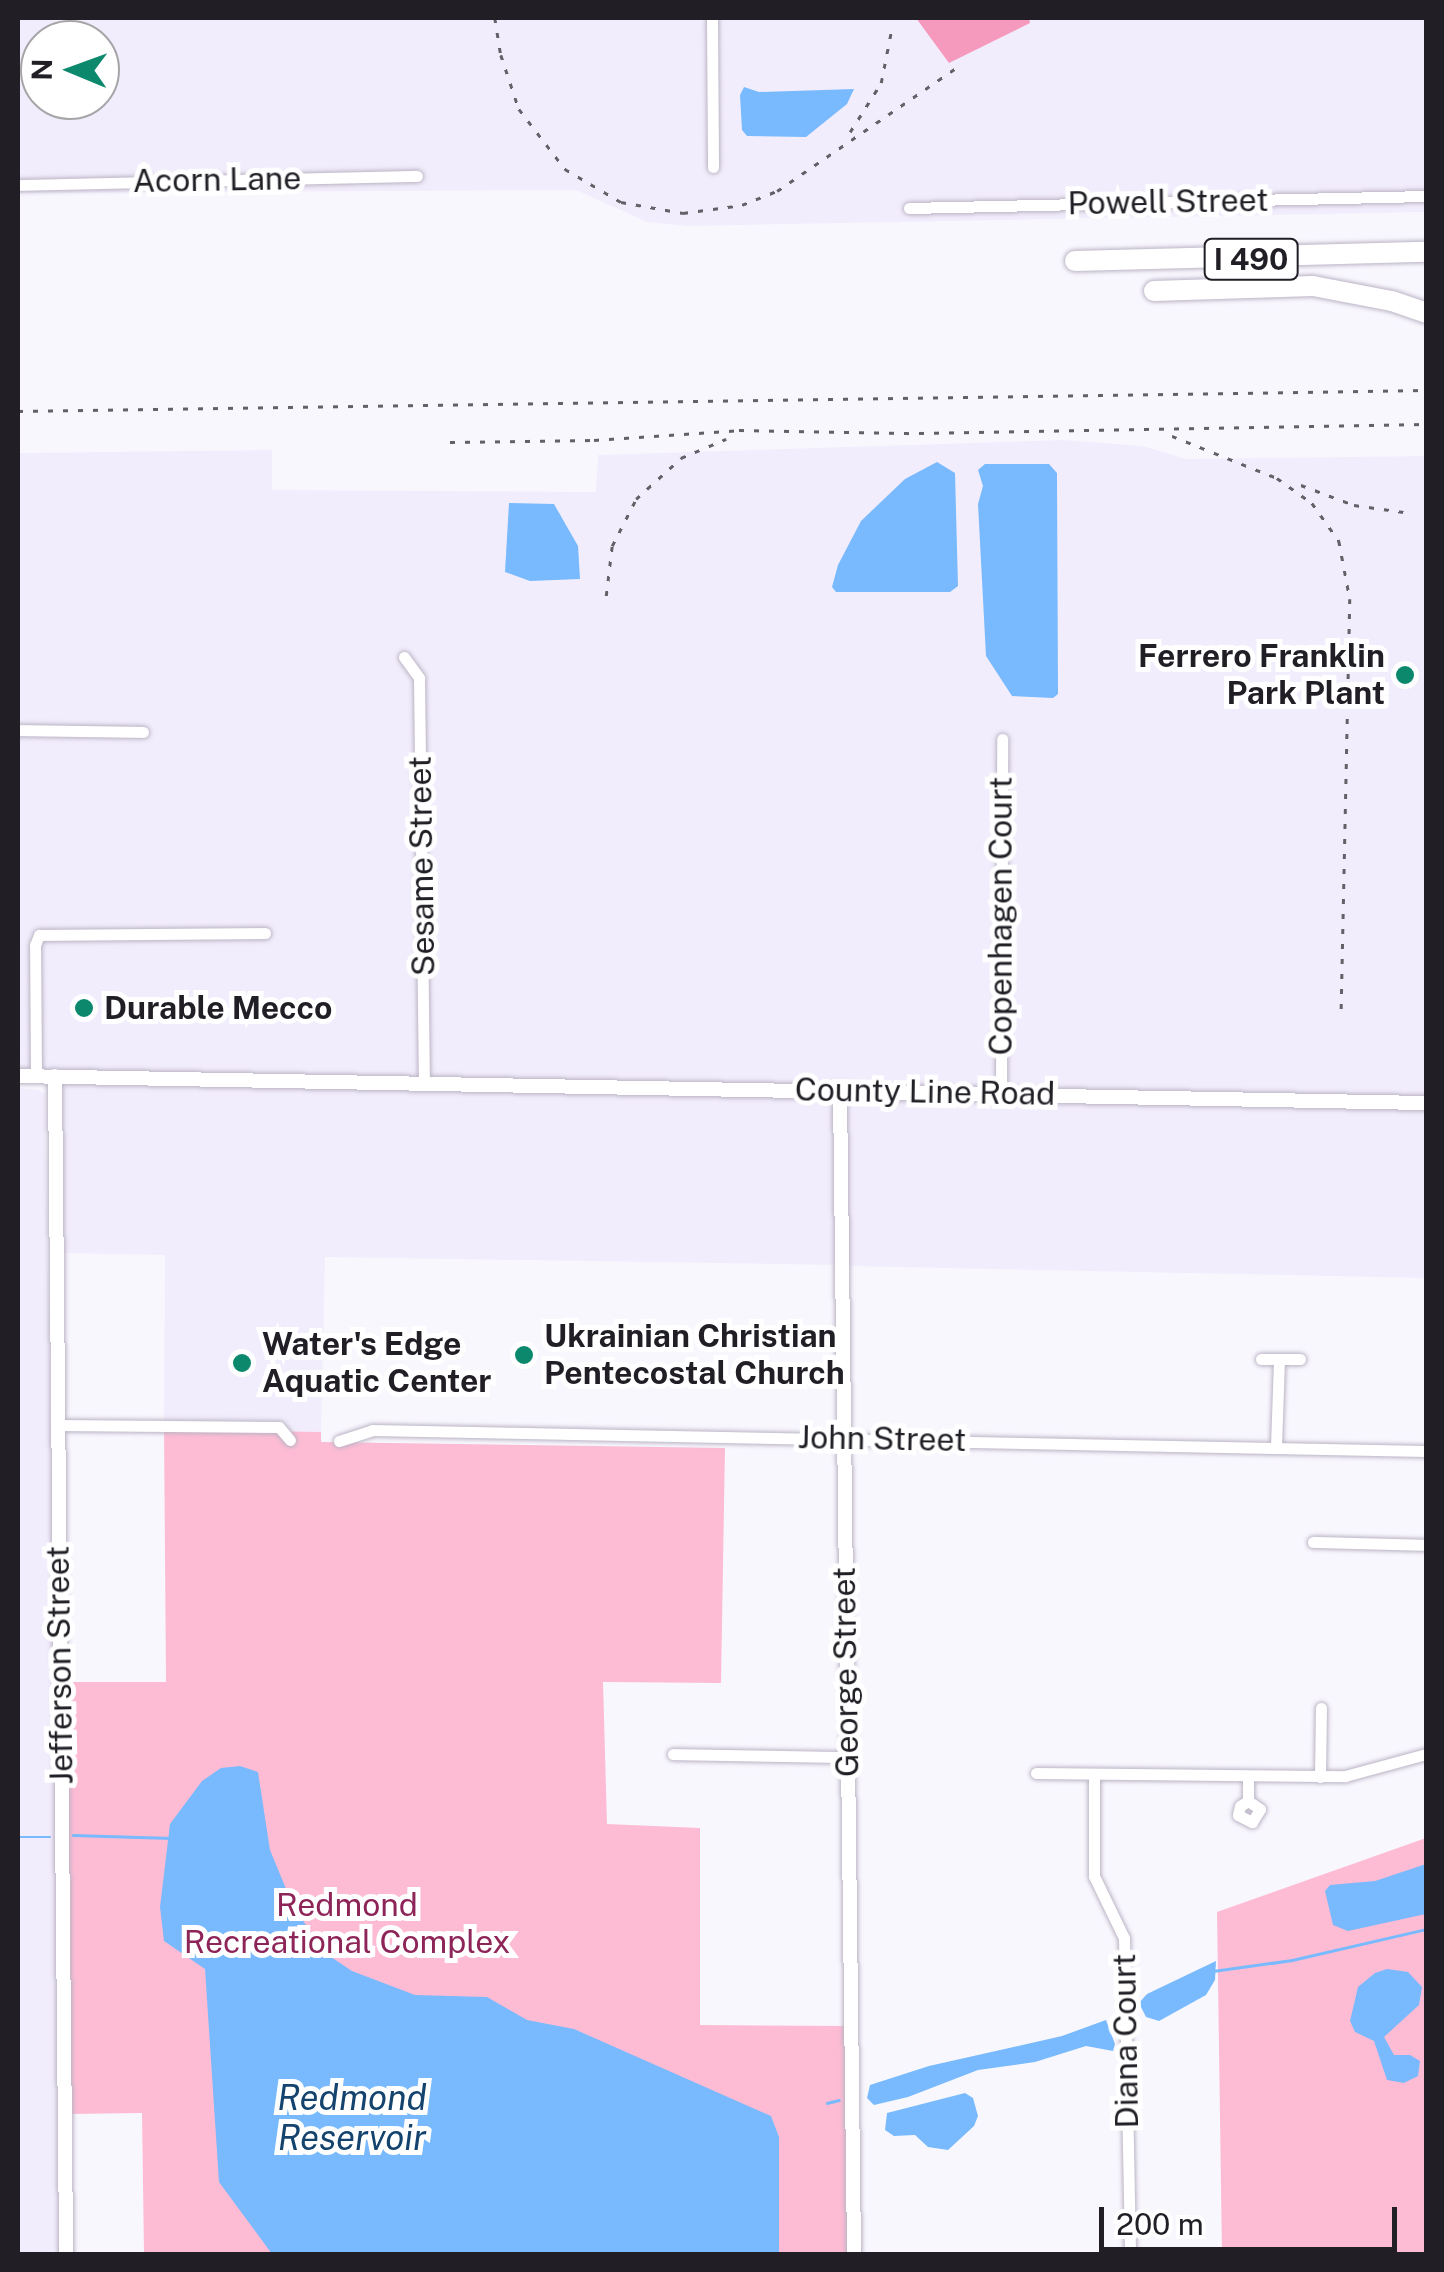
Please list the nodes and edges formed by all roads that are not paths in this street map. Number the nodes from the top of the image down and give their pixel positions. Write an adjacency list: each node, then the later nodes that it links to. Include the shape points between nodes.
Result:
1 (712, 18): 2 (street)
2 (712, 168)
3 (417, 176): 4 (street, Acorn Lane)
4 (18, 185)
5 (1426, 196): 6 (street, Powell Street)
6 (910, 208)
7 (1426, 252): 8 (highway, I 490)
8 (1075, 261)
9 (1154, 291): 10 (highway, I 490, via 1314,286)
10 (1426, 313)
11 (404, 657): 19 (street, Sesame Street, via 420,678)
12 (18, 730): 13 (street)
13 (143, 732)
14 (1002, 739): 21 (street, Copenhagen Court)
15 (265, 934): 17 (street, via 39,934)
16 (18, 1076): 17 (street)
17 (36, 1076): 18 (street)
18 (54, 1076): 19 (street, County Line Road); 26 (street, Jefferson Street)
19 (424, 1081): 20 (street, County Line Road)
20 (840, 1090): 21 (street, County Line Road); 27 (street, George Street)
21 (1001, 1094): 22 (street, County Line Road)
22 (1426, 1103)
23 (1261, 1358): 24 (street)
24 (1279, 1359): 25 (street); 30 (street)
25 (1300, 1359)
26 (57, 1425): 28 (street, via 279,1427); 43 (street, Jefferson Street)
27 (842, 1438): 29 (street, John Street, via 372,1430); 30 (street, John Street); 37 (street, George Street)
28 (290, 1440)
29 (339, 1441)
30 (1276, 1446): 31 (street, John Street)
31 (1426, 1451)
32 (1312, 1542): 33 (street)
33 (1426, 1546)
34 (1321, 1708): 41 (street)
35 (674, 1754): 37 (street)
36 (1426, 1754): 41 (street, via 1345,1776)
37 (848, 1757): 44 (street, George Street)
38 (1036, 1773): 39 (street)
39 (1094, 1774): 40 (street); 45 (street, Diana Court, via 1094,1876 1124,1938)
40 (1248, 1776): 41 (street); 42 (street)
41 (1320, 1776)
42 (1248, 1801)
43 (66, 2254)
44 (854, 2254)
45 (1130, 2254)

